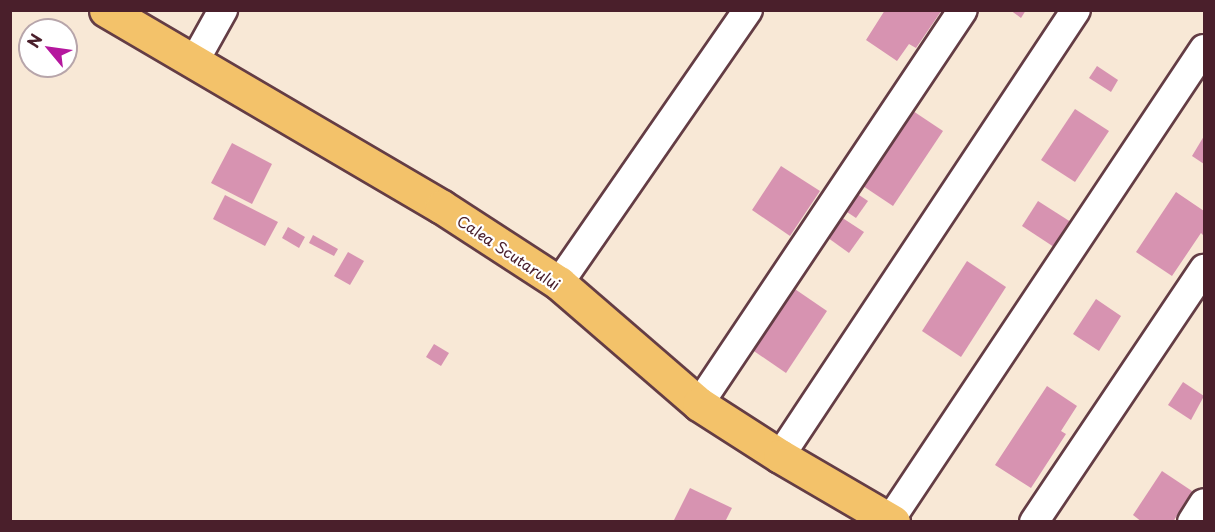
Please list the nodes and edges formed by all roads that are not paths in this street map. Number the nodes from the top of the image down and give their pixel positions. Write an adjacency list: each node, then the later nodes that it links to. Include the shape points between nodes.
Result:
1 (223, 10): 7 (street)
2 (748, 10): 9 (street)
3 (963, 10): 10 (street)
4 (1076, 10): 11 (street)
5 (117, 14): 7 (main road, Calea Scutarului)
6 (1204, 49): 13 (street)
7 (194, 62): 9 (main road, Calea Scutarului, via 442,207)
8 (1204, 269): 14 (street)
9 (559, 283): 10 (main road, Calea Scutarului)
10 (699, 404): 11 (main road, Calea Scutarului)
11 (780, 456): 13 (main road, Calea Scutarului)
12 (1204, 503): 15 (street)
13 (892, 521)
14 (1034, 522)
15 (1192, 522)

